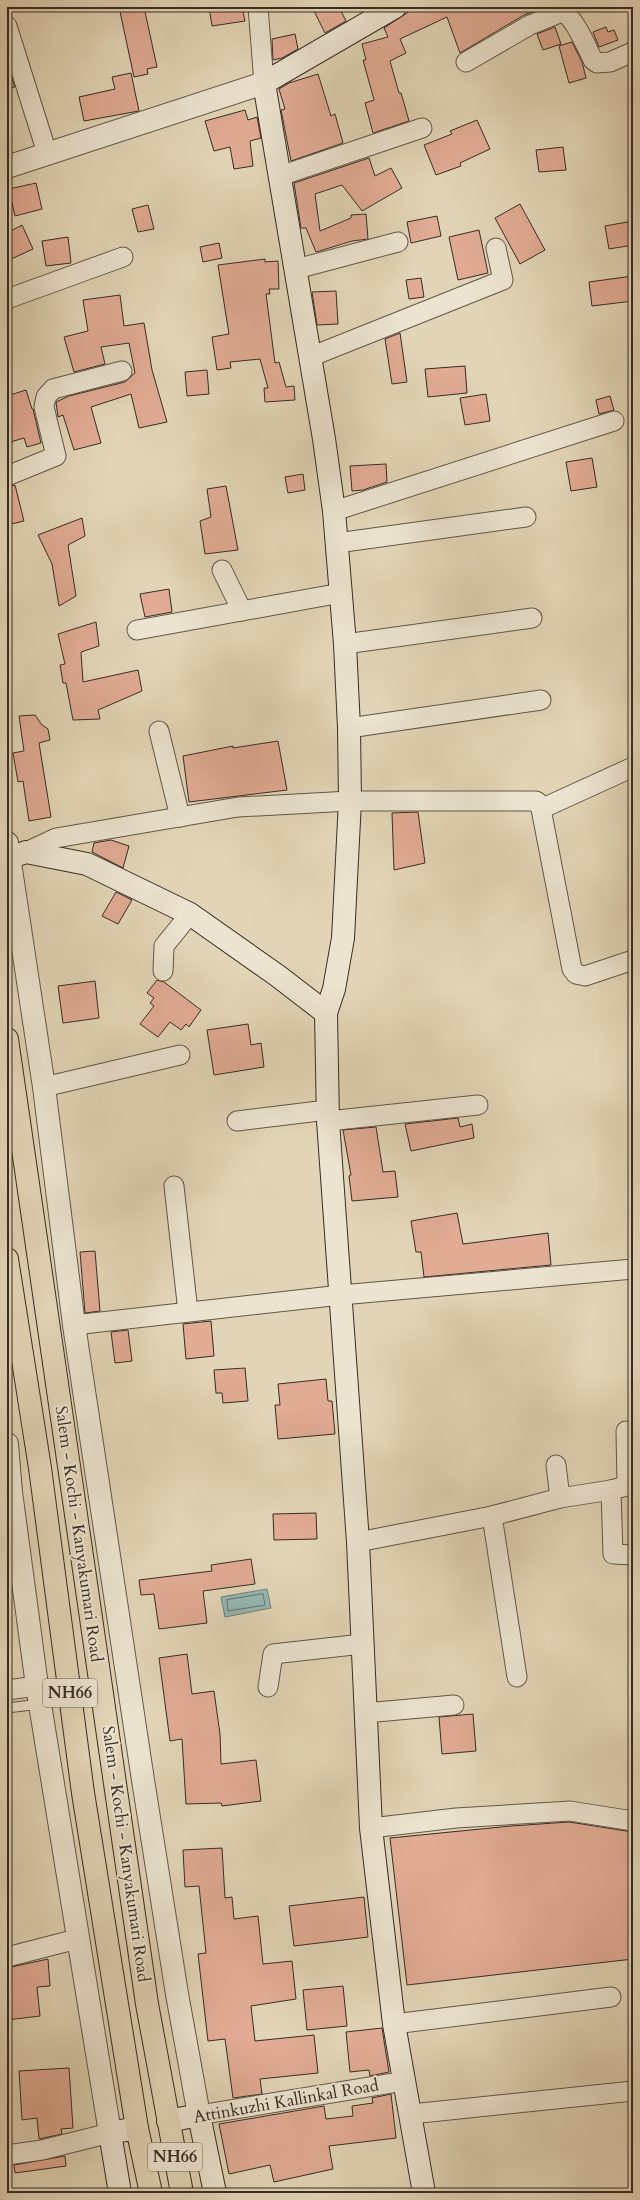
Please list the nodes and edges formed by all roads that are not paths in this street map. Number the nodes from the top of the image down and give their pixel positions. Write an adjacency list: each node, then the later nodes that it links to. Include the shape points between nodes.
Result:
1 (258, 7): 6 (street)
2 (395, 7): 6 (main road)
3 (7, 26): 8 (street)
4 (633, 52): 5 (street, via 610,62 597,63 573,21 562,12 530,25)
5 (466, 62)
6 (264, 83): 8 (main road); 10 (main road)
7 (422, 128): 10 (street)
8 (47, 153): 9 (main road)
9 (7, 168)
10 (280, 176): 14 (main road)
11 (398, 242): 14 (street)
12 (496, 248): 16 (street, via 503,280)
13 (123, 258): 15 (street)
14 (296, 269): 16 (main road)
15 (7, 299)
16 (310, 357): 20 (main road)
17 (122, 371): 19 (street, via 53,389 46,397 44,407 56,456)
18 (614, 421): 20 (street)
19 (7, 476)
20 (334, 511): 22 (main road)
21 (526, 517): 22 (street)
22 (337, 543): 24 (main road)
23 (222, 570): 25 (street)
24 (341, 593): 25 (street); 28 (main road)
25 (242, 611): 27 (street)
26 (532, 618): 28 (street)
27 (137, 630)
28 (345, 644): 30 (main road)
29 (541, 700): 30 (street)
30 (349, 728): 33 (main road)
31 (159, 731): 35 (street)
32 (633, 767): 34 (street)
33 (350, 801): 34 (street, via 530,800 540,804); 35 (street, via 238,807); 40 (main road, via 343,938 334,988)
34 (541, 808): 38 (street, via 572,969 576,974 585,976)
35 (180, 817): 36 (street, via 56,838)
36 (12, 853): 37 (main road, via 87,864); 43 (main road)
37 (190, 914): 39 (street, via 164,946); 40 (main road)
38 (633, 960)
39 (164, 971)
40 (326, 1013): 45 (main road)
41 (7, 1039): 80 (highway, Salem - Kochi - Kanyakumari Road / NH66, via 147,2004)
42 (180, 1055): 43 (street)
43 (44, 1087): 52 (main road)
44 (478, 1105): 45 (street)
45 (328, 1115): 46 (street); 50 (main road)
46 (238, 1121)
47 (174, 1186): 51 (street)
48 (7, 1259): 81 (highway, Salem - Kochi - Kanyakumari Road / NH66, via 40,1468 83,1792)
49 (633, 1270): 50 (street)
50 (341, 1295): 51 (street); 60 (main road)
51 (188, 1312): 52 (street)
52 (74, 1325): 79 (main road, via 177,1994)
53 (626, 1431): 56 (street, via 627,1486)
54 (7, 1444): 57 (main road)
55 (556, 1465): 58 (street)
56 (611, 1490): 58 (street); 61 (street, via 613,1554)
57 (9, 1492): 66 (main road)
58 (560, 1498): 59 (street)
59 (492, 1516): 60 (street); 63 (street)
60 (358, 1542): 62 (main road)
61 (633, 1555)
62 (362, 1644): 64 (street, via 273,1654); 69 (main road)
63 (518, 1677)
64 (268, 1687)
65 (7, 1690): 66 (street)
66 (39, 1695): 68 (lane); 72 (main road)
67 (454, 1705): 69 (street)
68 (7, 1708)
69 (365, 1713): 71 (main road)
70 (633, 1821): 71 (street, via 570,1811 456,1818)
71 (372, 1828): 75 (main road)
72 (77, 1939): 73 (street); 82 (main road)
73 (7, 1957)
74 (611, 1997): 75 (street)
75 (394, 2024): 76 (main road)
76 (405, 2081): 78 (main road); 79 (street, Attinkuzhi Kallinkal Road)
77 (633, 2091): 78 (street)
78 (411, 2114): 88 (main road)
79 (200, 2115): 80 (main road, Attinkuzhi Kallinkal Road); 87 (main road)
80 (168, 2121): 86 (highway, Salem - Kochi - Kanyakumari Road / NH66)
81 (138, 2128): 82 (main road); 85 (highway, Salem - Kochi - Kanyakumari Road / NH66)
82 (110, 2133): 83 (street, via 42,2150); 84 (main road)
83 (7, 2155)
84 (120, 2193)
85 (151, 2193)
86 (182, 2193)
87 (215, 2193)
88 (424, 2193)

